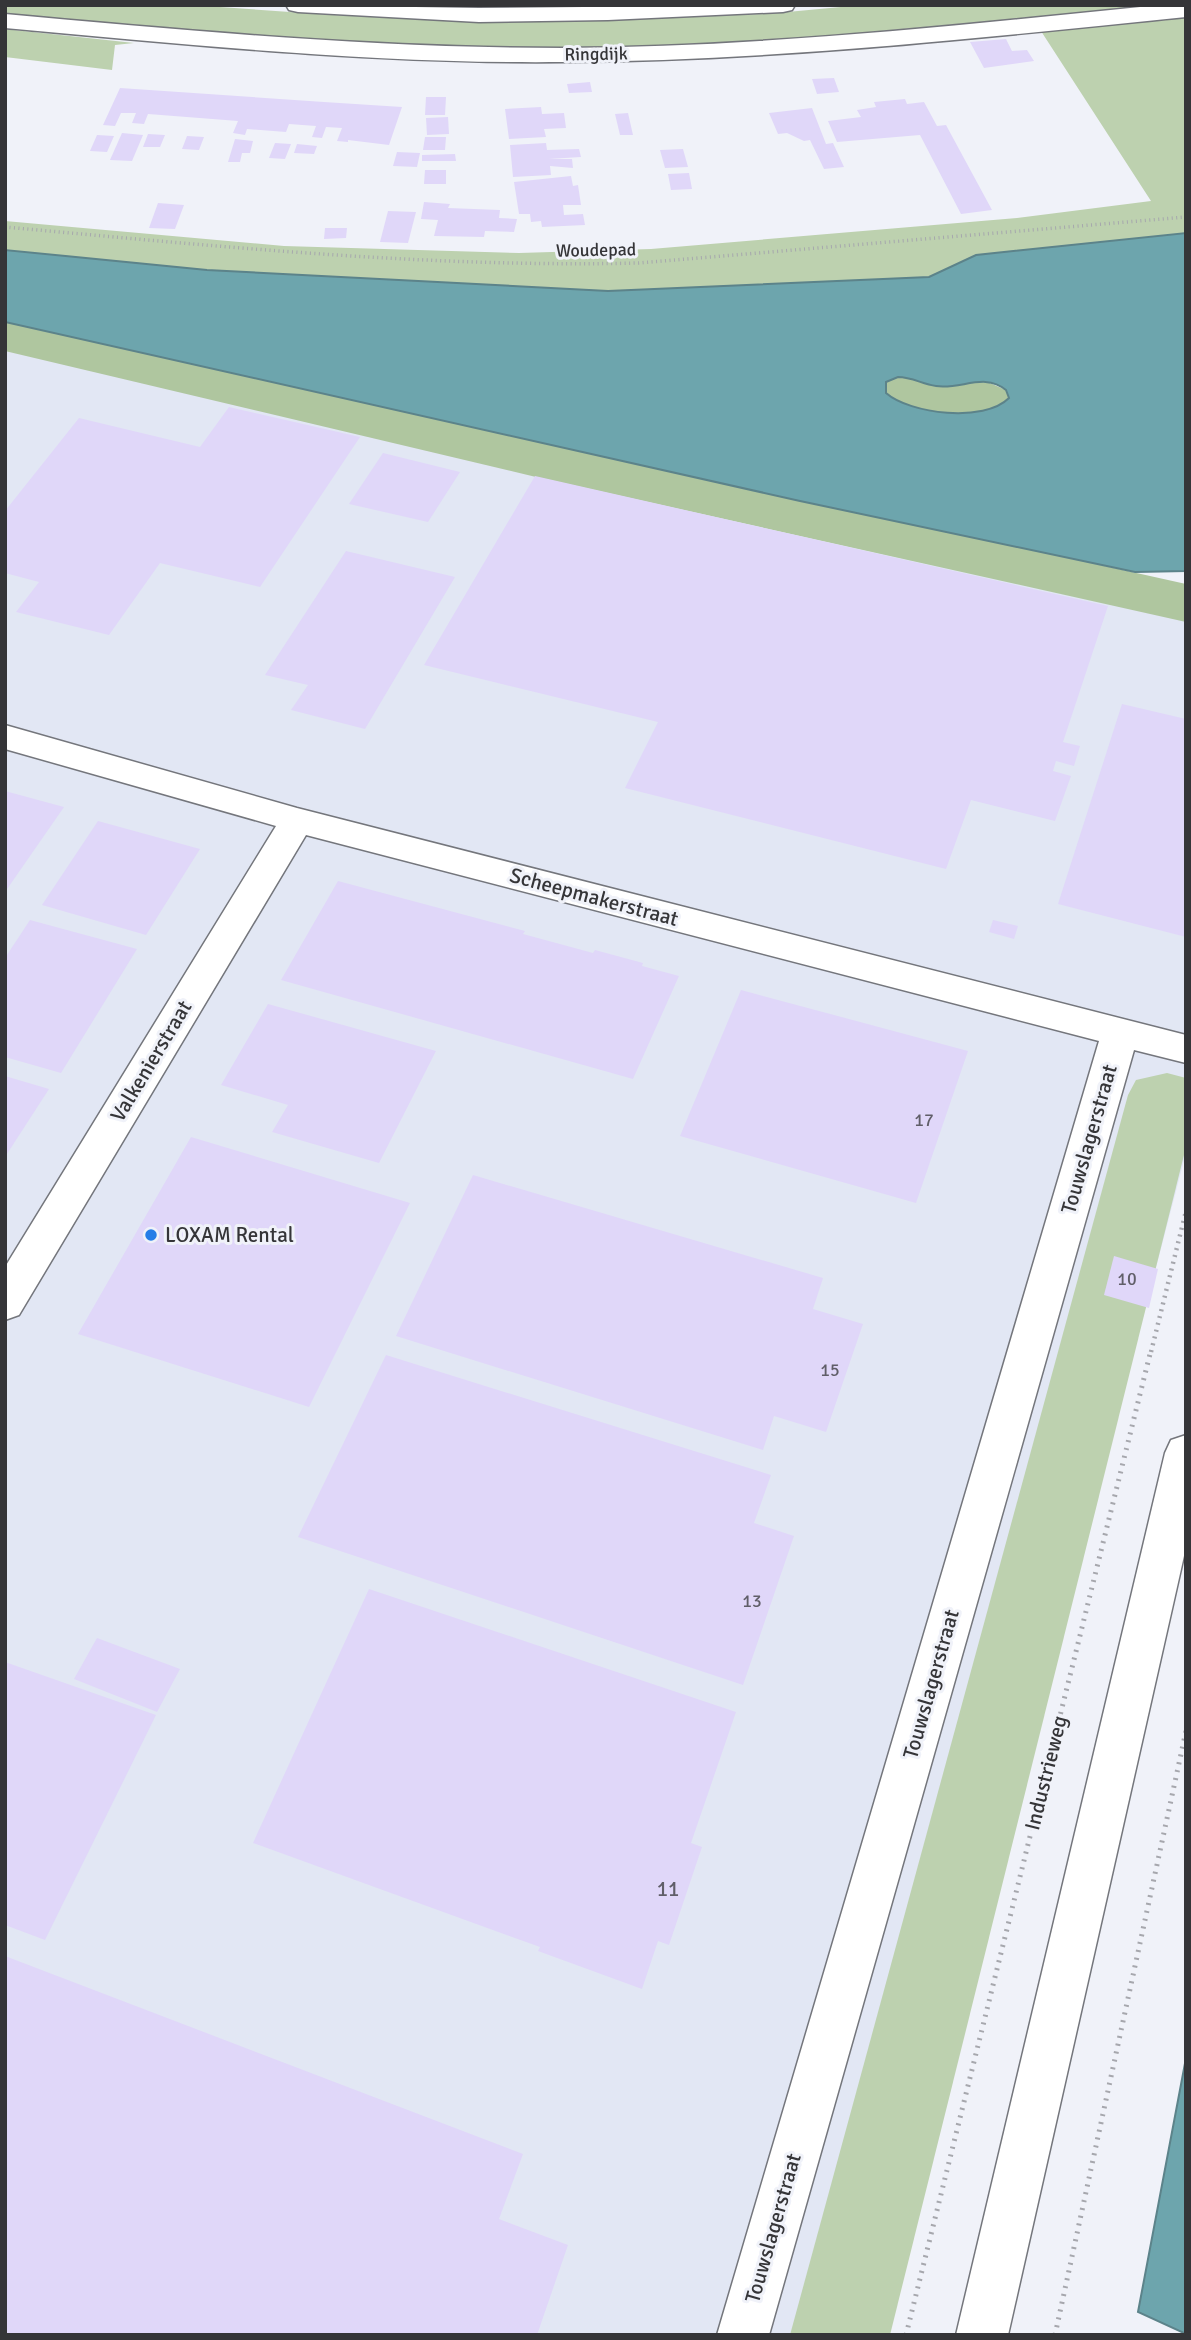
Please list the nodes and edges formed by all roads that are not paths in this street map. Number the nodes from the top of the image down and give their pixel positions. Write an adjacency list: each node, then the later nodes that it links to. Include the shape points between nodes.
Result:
1 (298, 5): 2 (street, via 480,15)
2 (783, 5)
3 (1186, 10): 4 (street, Ringdijk, via 742,48 564,55 423,53)
4 (5, 21)
5 (5, 737): 6 (street, Scheepmakerstraat)
6 (297, 820): 7 (street, Scheepmakerstraat); 9 (street, Valkenierstraat)
7 (1120, 1033): 8 (street, Scheepmakerstraat); 11 (street, Touwslagerstraat)
8 (1186, 1049)
9 (5, 1303)
10 (1186, 1453): 12 (street)
11 (743, 2335)
12 (982, 2335)

